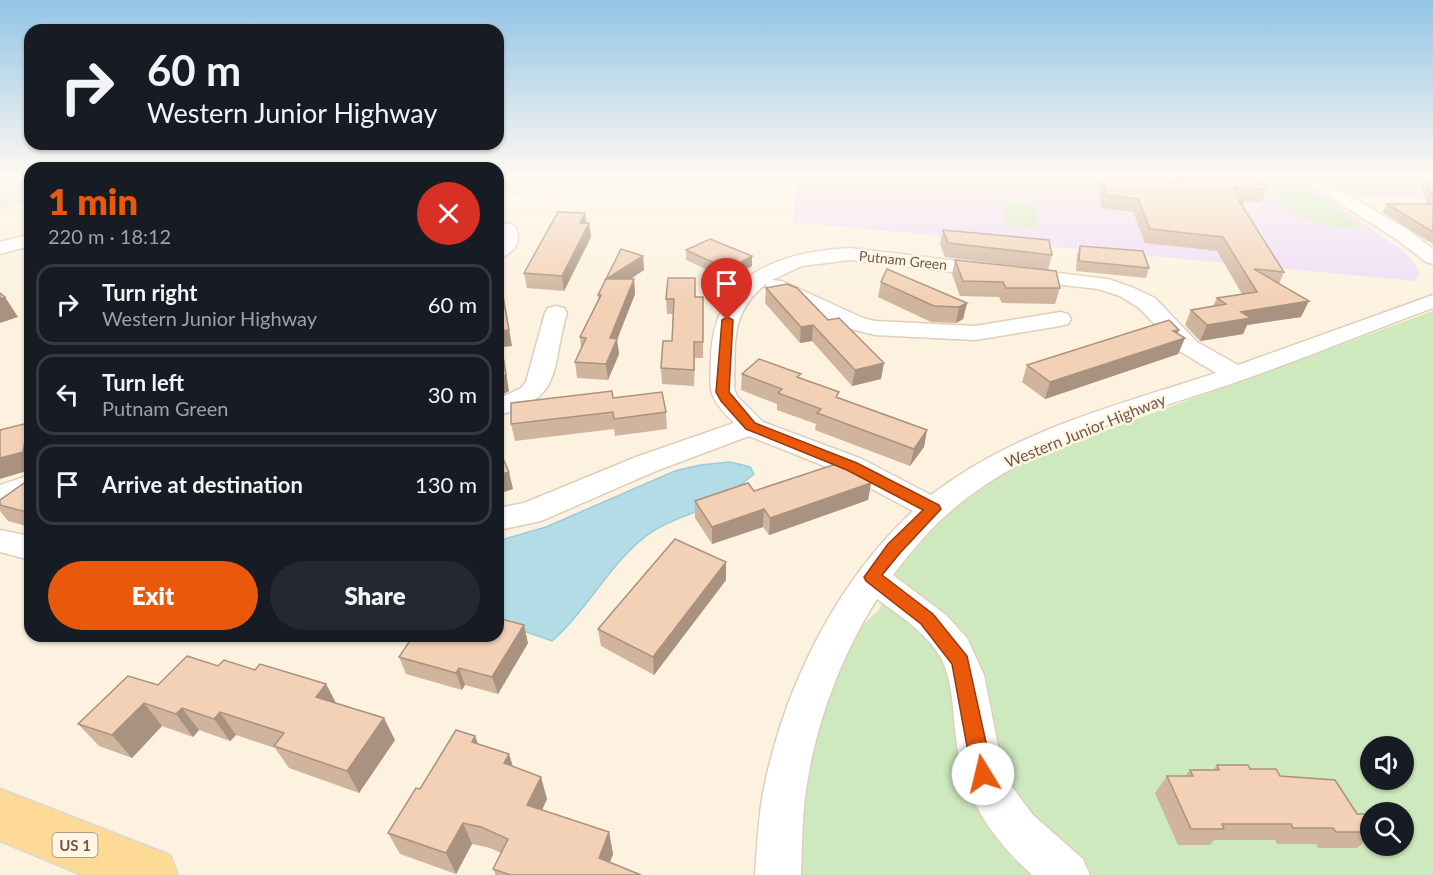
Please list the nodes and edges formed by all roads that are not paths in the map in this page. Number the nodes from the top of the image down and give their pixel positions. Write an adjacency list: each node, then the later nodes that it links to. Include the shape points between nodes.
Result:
1 (1361, 216): 4 (street, Western Junior Highway)
2 (504, 228): 7 (street, via 508,229 509,242)
3 (1433, 234): 4 (street)
4 (1394, 235): 9 (street, Western Junior Highway, via 1416,255)
5 (24, 242): 6 (street)
6 (0, 248)
7 (504, 249)
8 (759, 280): 11 (street, via 869,328 975,333); 12 (street, Putnam Green, via 786,263 850,254 1101,283 1127,291 1147,303 1189,347); 14 (street, Putnam Green, via 730,313 723,369 723,395)
9 (1431, 283): 12 (street, Western Junior Highway)
10 (556, 313): 13 (street, via 539,384 521,400)
11 (1060, 319)
12 (1236, 374): 17 (street, Western Junior Highway, via 1042,444 977,477)
13 (504, 405)
14 (750, 426): 17 (street, Putnam Green, via 852,466); 18 (street, via 530,513)
15 (24, 487): 16 (street)
16 (0, 496)
17 (933, 509): 21 (street, Western Junior Highway)
18 (504, 518)
19 (0, 541): 20 (street)
20 (24, 547)
21 (872, 577): 24 (street, Western Junior Highway, via 837,637 804,712 785,787); 25 (street, via 927,619 961,661 986,781 1011,823)
22 (0, 815): 23 (main road, US 1)
23 (150, 875)
24 (777, 875)
25 (1067, 875)

